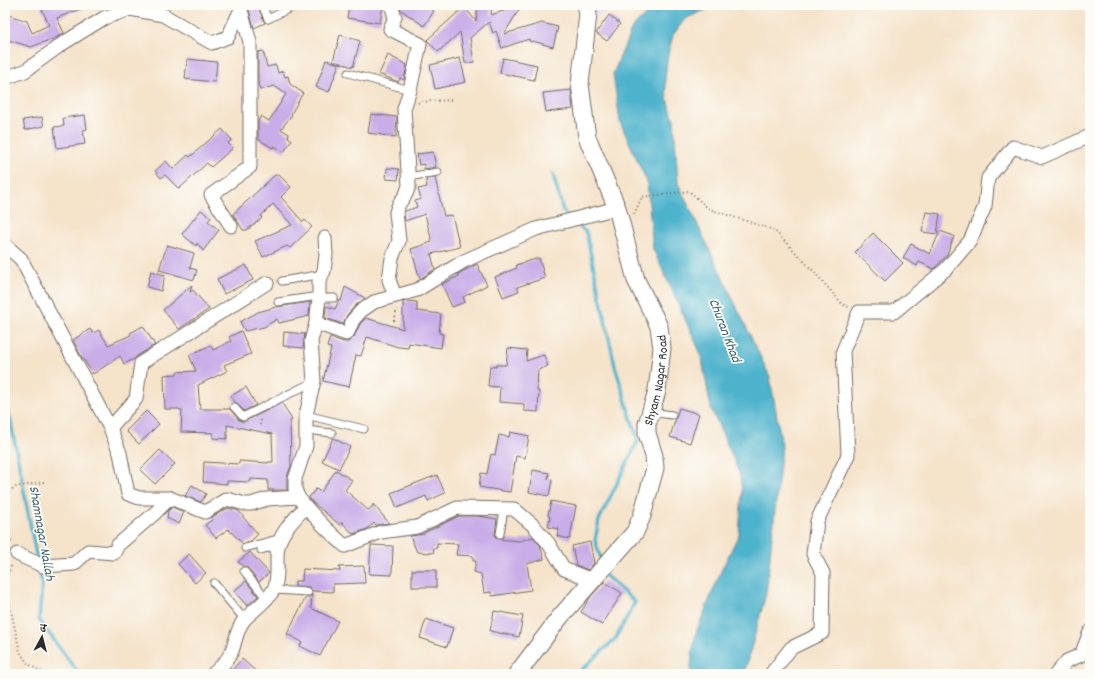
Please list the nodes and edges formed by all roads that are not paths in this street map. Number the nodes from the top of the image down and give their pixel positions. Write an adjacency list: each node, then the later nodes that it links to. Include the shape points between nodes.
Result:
1 (262, 5): 2 (lane, via 268,19)
2 (296, 5)
3 (391, 5): 8 (street, via 395,17 390,29 420,44)
4 (586, 5): 12 (street, Shyam Nagar Road, via 588,14 580,84 587,137)
5 (242, 8): 7 (street, via 228,37 212,43 163,15 130,9 104,18 24,71); 13 (street, via 250,42 250,167 211,195)
6 (348, 73): 8 (lane)
7 (5, 78)
8 (410, 90): 11 (street, via 404,109)
9 (1090, 136): 50 (street, via 1042,157 1013,147 988,178 985,206 970,241 946,269 894,312 859,312 843,351 848,455 817,521 813,554 823,573 822,633 791,648)
10 (438, 172): 11 (lane)
11 (408, 177): 19 (street, via 408,190 396,212 399,241 392,258 389,280)
12 (617, 208): 19 (street, via 536,229 464,261 417,290); 26 (street, Shyam Nagar Road, via 636,280 656,320 660,334 662,357)
13 (231, 226)
14 (325, 238): 16 (street)
15 (5, 245): 29 (street, via 20,259)
16 (323, 274): 17 (lane); 20 (street, via 319,281)
17 (282, 281)
18 (267, 283): 29 (street, via 141,363 136,400)
19 (395, 296): 23 (street, via 374,302 361,311 346,334)
20 (319, 297): 21 (lane); 22 (lane); 23 (street)
21 (334, 298)
22 (278, 302)
23 (316, 323): 24 (street, via 311,341)
24 (313, 385): 25 (lane, via 309,384 243,418); 27 (street)
25 (234, 407)
26 (651, 412): 28 (lane); 42 (street, Shyam Nagar Road, via 647,433 655,462 642,516 635,532)
27 (306, 415): 30 (lane); 31 (street)
28 (672, 415)
29 (110, 428): 33 (street, via 120,453 128,494 140,498)
30 (364, 429)
31 (306, 430): 32 (lane); 34 (street, via 306,446 295,479 295,489)
32 (332, 434)
33 (170, 498): 34 (street, via 205,512 227,499 245,504 267,499); 40 (street, via 118,545 114,553 88,550 74,564 43,566)
34 (301, 502): 35 (street, via 345,546 381,532 417,527 457,508); 37 (street)
35 (504, 508): 36 (lane); 42 (street, via 514,509 534,526 549,544 564,569)
36 (500, 534)
37 (280, 541): 38 (lane); 39 (lane); 45 (street, via 278,579)
38 (245, 548)
39 (262, 550)
40 (17, 554)
41 (244, 571): 45 (lane)
42 (592, 580): 49 (street, Shyam Nagar Road)
43 (214, 583): 46 (lane)
44 (308, 592): 45 (lane)
45 (270, 594): 46 (street)
46 (245, 620): 48 (street, via 240,626 232,652)
47 (1090, 632): 51 (street, via 1081,655 1067,661)
48 (213, 674)
49 (517, 674)
50 (771, 674)
51 (1056, 674)

